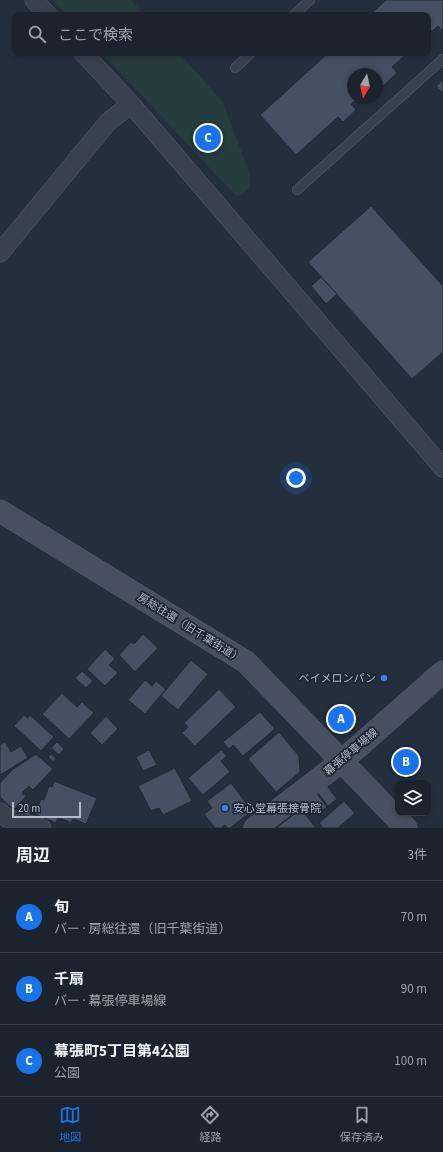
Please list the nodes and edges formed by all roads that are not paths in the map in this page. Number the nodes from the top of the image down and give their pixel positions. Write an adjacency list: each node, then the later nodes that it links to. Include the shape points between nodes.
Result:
1 (34, 0): 3 (street)
2 (310, 0): 4 (lane)
3 (45, 12)
4 (297, 12)
5 (86, 56): 9 (street)
6 (249, 56): 8 (lane)
7 (443, 59): 10 (lane)
8 (235, 68)
9 (131, 104): 11 (street, via 108,122); 12 (street)
10 (297, 190)
11 (0, 253)
12 (443, 468)
13 (0, 511): 15 (street, 房総往還（旧千葉街道）, via 246,662)
14 (443, 672): 15 (street, 幕張停車場線)
15 (342, 761): 18 (street, 幕張停車場線); 19 (street, 房総往還（旧千葉街道）)
16 (0, 812): 17 (street, via 7,818)
17 (42, 828)
18 (255, 828)
19 (406, 828)

